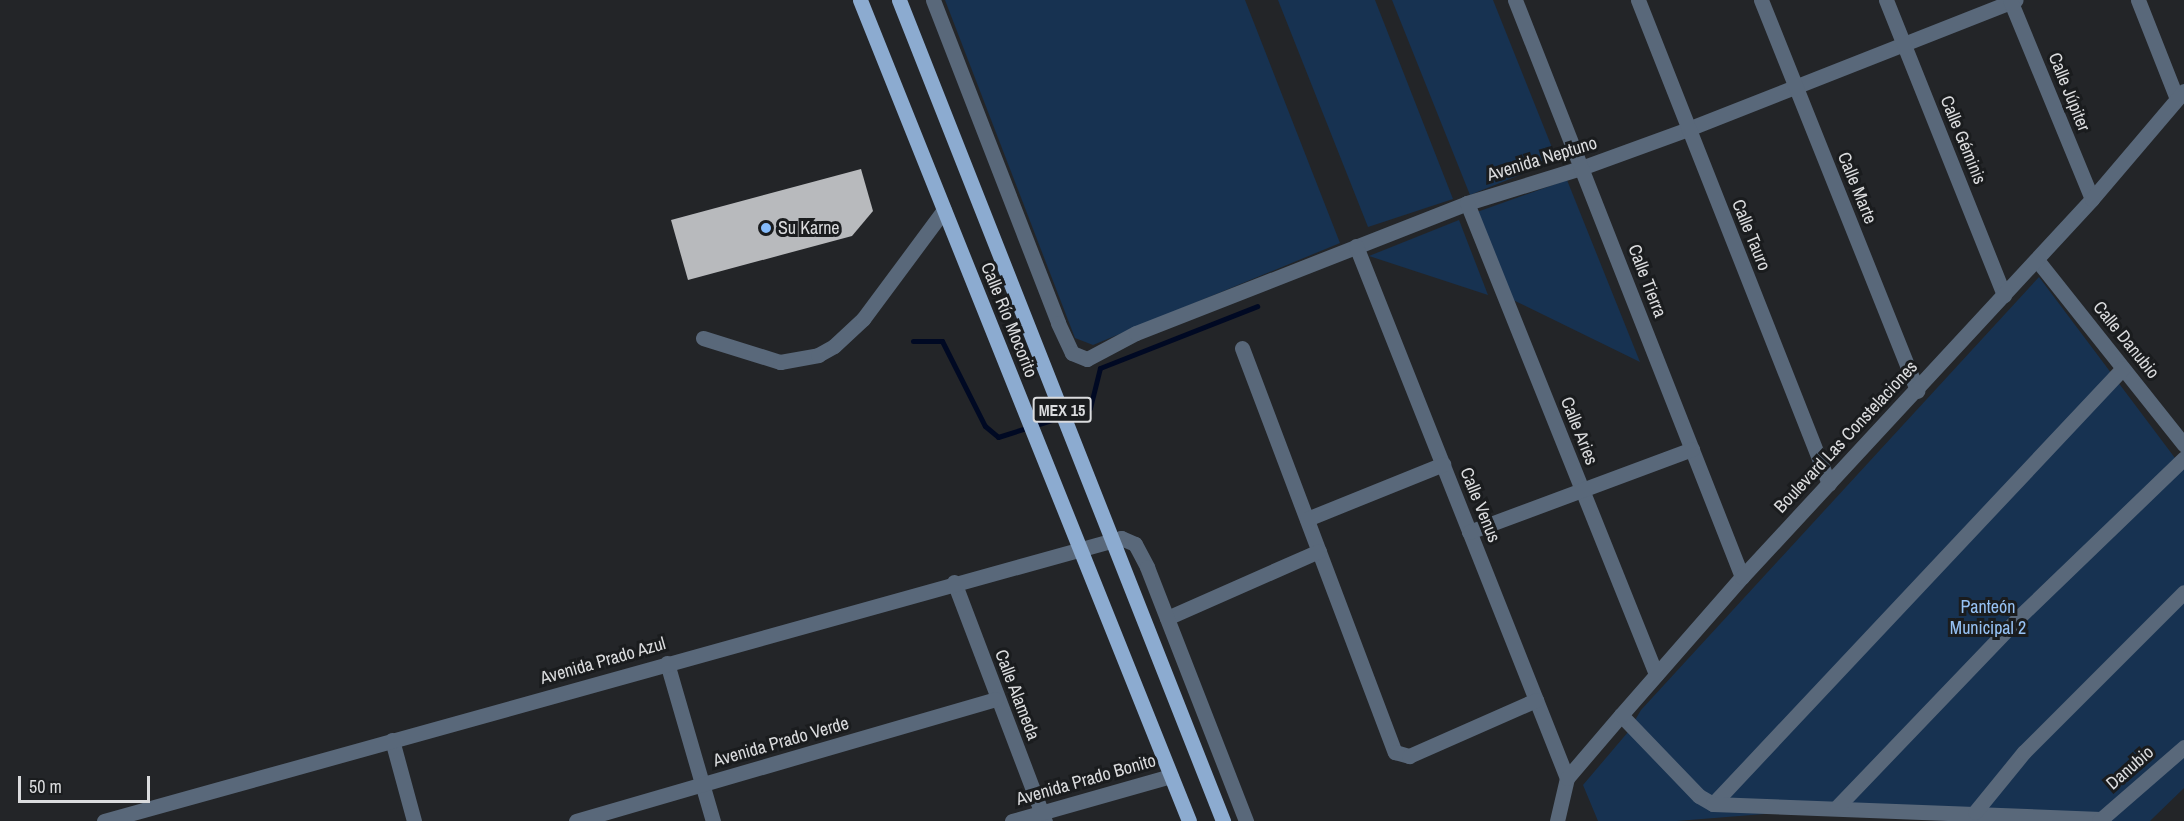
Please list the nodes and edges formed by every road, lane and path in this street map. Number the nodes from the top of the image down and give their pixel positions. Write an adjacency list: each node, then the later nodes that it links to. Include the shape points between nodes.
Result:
1 (860, 0): 17 (main road, Calle Río Mocorito / MEX 15)
2 (899, 0): 33 (main road, Calle Río Mocorito / MEX 15)
3 (933, 0): 18 (street, Avenida Neptuno, via 1071,352 1092,358 1137,333)
4 (1515, 0): 14 (street, Calle Tierra)
5 (1638, 0): 13 (street, Calle Tauro)
6 (1761, 0): 11 (street, Calle Marte)
7 (1886, 0): 10 (street, Calle Géminis)
8 (2138, 0): 12 (street)
9 (2013, 1): 10 (street, Avenida Neptuno); 15 (street, Calle Júpiter)
10 (1905, 46): 11 (street, Avenida Neptuno); 20 (street, Calle Géminis)
11 (1796, 88): 13 (street, Avenida Neptuno); 24 (street, Calle Marte)
12 (2180, 95): 15 (street, Boulevard Las Constelaciones)
13 (1688, 129): 14 (street, Avenida Neptuno); 29 (street, Calle Tauro)
14 (1581, 168): 16 (street, Avenida Neptuno); 26 (street, Calle Tierra)
15 (2092, 200): 19 (street, Boulevard Las Constelaciones)
16 (1467, 202): 18 (street, Avenida Neptuno); 30 (street, Calle Aries)
17 (944, 210): 21 (street, via 863,319 843,339 818,355 780,362); 34 (main road, Calle Río Mocorito / MEX 15)
18 (1356, 246): 28 (street, Calle Venus)
19 (2037, 260): 20 (street, Boulevard Las Constelaciones); 23 (street, Calle Danubio)
20 (2004, 295): 24 (street, Boulevard Las Constelaciones)
21 (703, 338)
22 (1242, 348): 31 (street)
23 (2123, 368): 25 (street, Calle Danubio); 50 (street)
24 (1917, 391): 29 (street, Boulevard Las Constelaciones)
25 (2184, 445)
26 (1692, 449): 30 (street); 36 (street, Calle Tierra)
27 (2184, 458): 51 (street, via 2019,617)
28 (1443, 464): 31 (street); 32 (street, Calle Venus)
29 (1829, 484): 36 (street, Boulevard Las Constelaciones)
30 (1582, 493): 32 (street); 41 (street, Calle Aries)
31 (1307, 519): 35 (street)
32 (1469, 532): 43 (street, Calle Venus)
33 (1112, 538): 34 (street, Avenida Prado Azul); 39 (street, via 1126,538 1135,544); 61 (main road, Calle Río Mocorito / MEX 15)
34 (1079, 547): 37 (street, Avenida Prado Azul); 47 (main road, Calle Río Mocorito / MEX 15)
35 (1319, 551): 39 (street); 43 (street, via 1397,755 1409,756)
36 (1742, 577): 41 (street, Boulevard Las Constelaciones)
37 (954, 582): 40 (street, Avenida Prado Azul); 42 (street, Calle Alameda)
38 (2184, 592): 52 (street, via 2025,752)
39 (1167, 618): 62 (street)
40 (667, 663): 45 (street, Avenida Prado Azul); 49 (street)
41 (1656, 674): 44 (street, Boulevard Las Constelaciones)
42 (996, 699): 49 (street, Avenida Prado Verde); 53 (street, Calle Alameda)
43 (1536, 700): 48 (street, Calle Venus)
44 (1621, 715): 48 (street, Boulevard Las Constelaciones); 50 (street, via 1699,796)
45 (392, 740): 55 (street, Avenida Prado Azul); 56 (street)
46 (2184, 747): 54 (street, Danubio)
47 (1171, 776): 53 (street, Avenida Prado Bonito); 60 (main road, Calle Río Mocorito / MEX 15)
48 (1567, 778): 63 (street, Boulevard Las Constelaciones)
49 (702, 784): 57 (street, Avenida Prado Verde); 58 (street)
50 (1713, 804): 51 (street)
51 (1837, 807): 52 (street)
52 (1975, 812): 54 (street)
53 (1044, 817): 59 (street, Avenida Prado Bonito)
54 (2100, 820)
55 (104, 821)
56 (414, 821)
57 (576, 821)
58 (713, 821)
59 (1012, 821)
60 (1189, 821)
61 (1223, 821)
62 (1246, 821)
63 (1557, 821)

